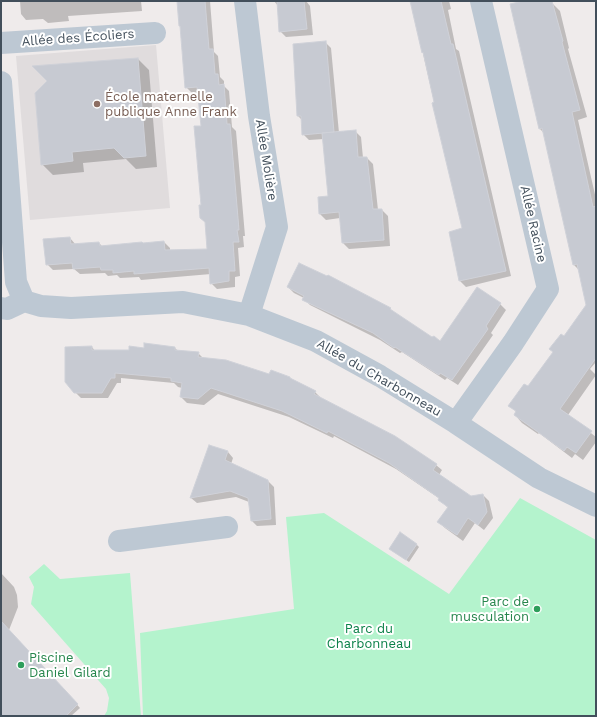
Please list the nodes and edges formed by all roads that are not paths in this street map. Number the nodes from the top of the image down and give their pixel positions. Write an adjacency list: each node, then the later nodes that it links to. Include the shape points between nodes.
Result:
1 (245, 1): 8 (street, Allée Molière, via 259,116 277,227)
2 (481, 1): 9 (street, Allée Racine, via 548,289)
3 (155, 33): 4 (street, Allée des Écoliers)
4 (1, 43)
5 (1, 82): 6 (street, via 16,282)
6 (24, 301): 7 (street); 8 (street, Allée du Charbonneau, via 41,306 71,308 183,302)
7 (1, 308)
8 (249, 315): 9 (street, Allée du Charbonneau, via 316,341 380,376)
9 (456, 423): 10 (street, Allée du Charbonneau, via 539,478)
10 (596, 506)
11 (228, 527): 12 (street)
12 (119, 541)

